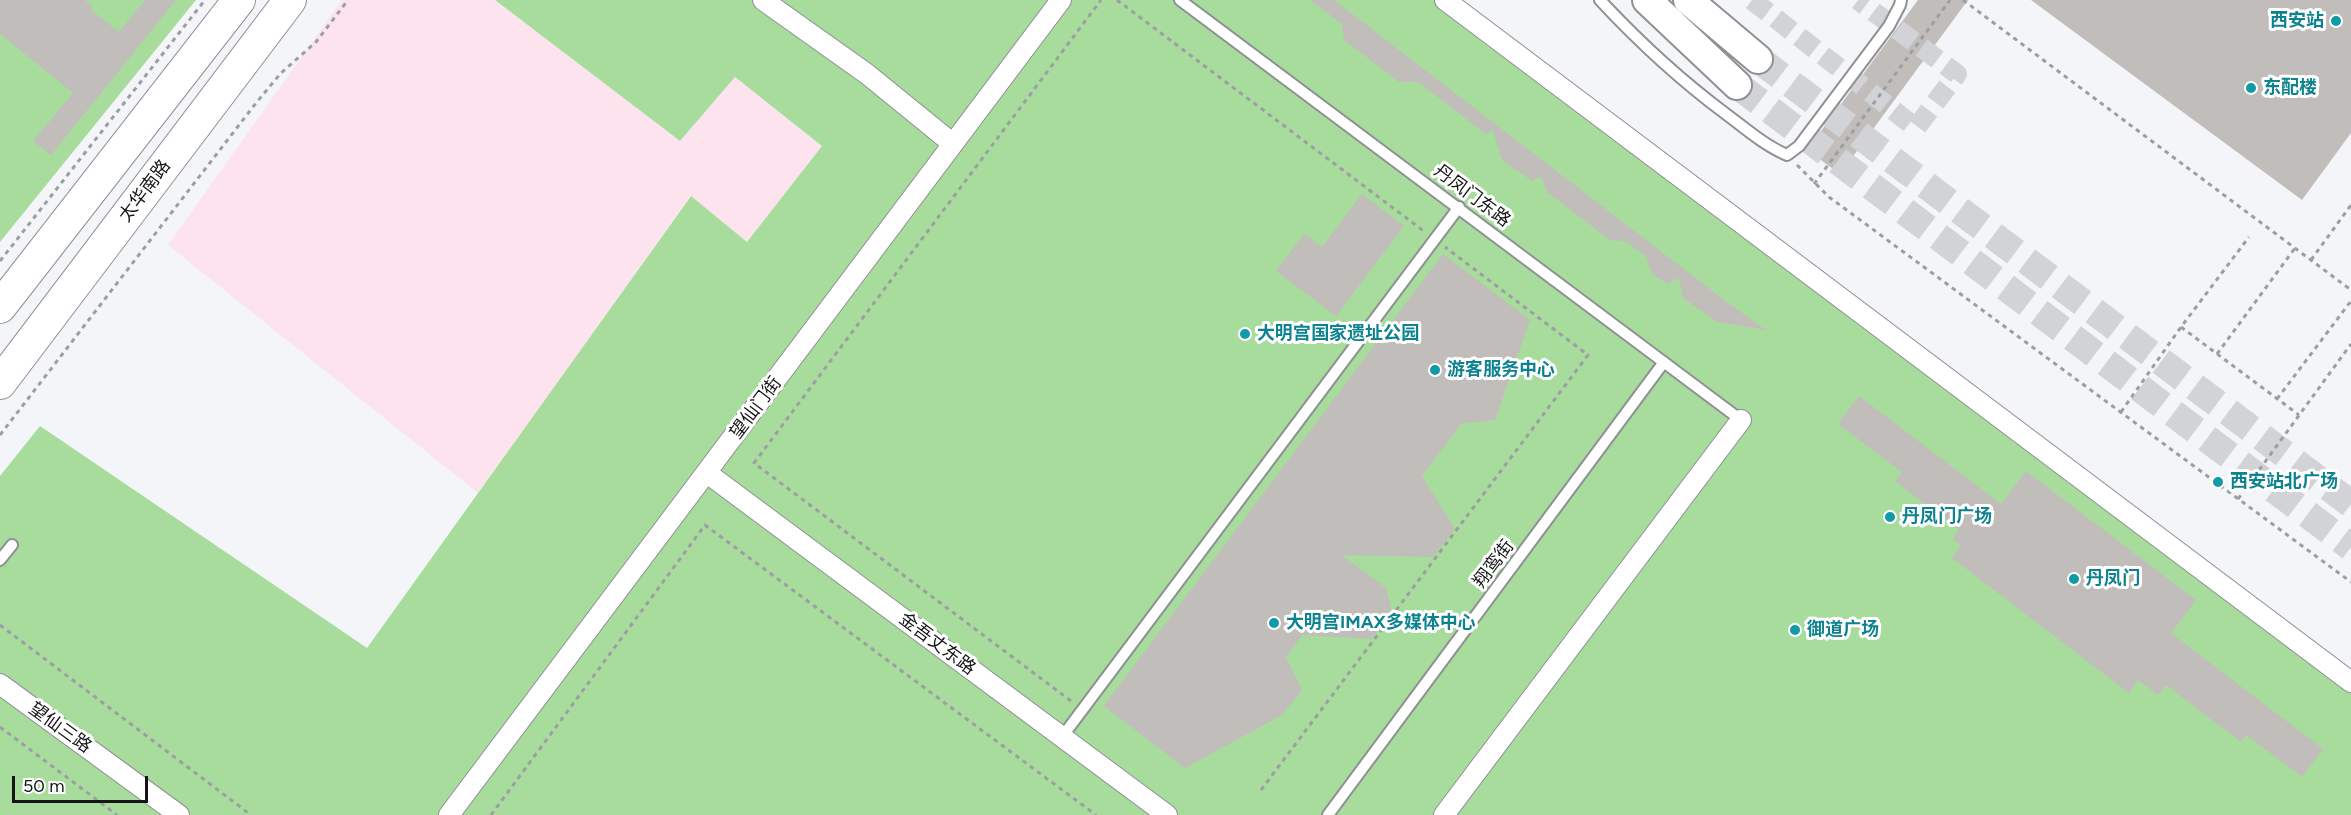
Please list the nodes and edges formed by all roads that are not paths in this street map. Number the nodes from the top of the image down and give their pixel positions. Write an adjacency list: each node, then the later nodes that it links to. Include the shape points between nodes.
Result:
1 (239, 0): 15 (main road)
2 (290, 0): 17 (main road, 太华南路)
3 (763, 0): 13 (street, via 867,74)
4 (1061, 0): 13 (street, 望仙门街)
5 (1180, 0): 14 (lane, 丹凤门东路)
6 (1445, 0): 22 (street)
7 (1600, 0): 10 (lane, via 1683,82 1769,147 1787,155 1799,146 1889,26)
8 (1647, 0): 12 (main road)
9 (1688, 0): 11 (main road)
10 (1901, 0)
11 (1758, 60)
12 (1737, 85)
13 (953, 144): 19 (street, 望仙门街)
14 (1459, 207): 16 (lane, 丹凤门东路); 24 (lane)
15 (0, 307)
16 (1664, 362): 18 (lane, 丹凤门东路); 28 (lane, 翔鸾街)
17 (0, 383)
18 (1741, 420): 29 (street)
19 (707, 473): 24 (street, 金吾丈东路); 26 (street, 望仙门街)
20 (12, 545): 21 (lane)
21 (0, 561)
22 (2351, 682)
23 (0, 684): 25 (street, 望仙三路)
24 (1062, 737): 27 (street, 金吾丈东路)
25 (179, 815)
26 (449, 815)
27 (1167, 815)
28 (1329, 815)
29 (1444, 815)

